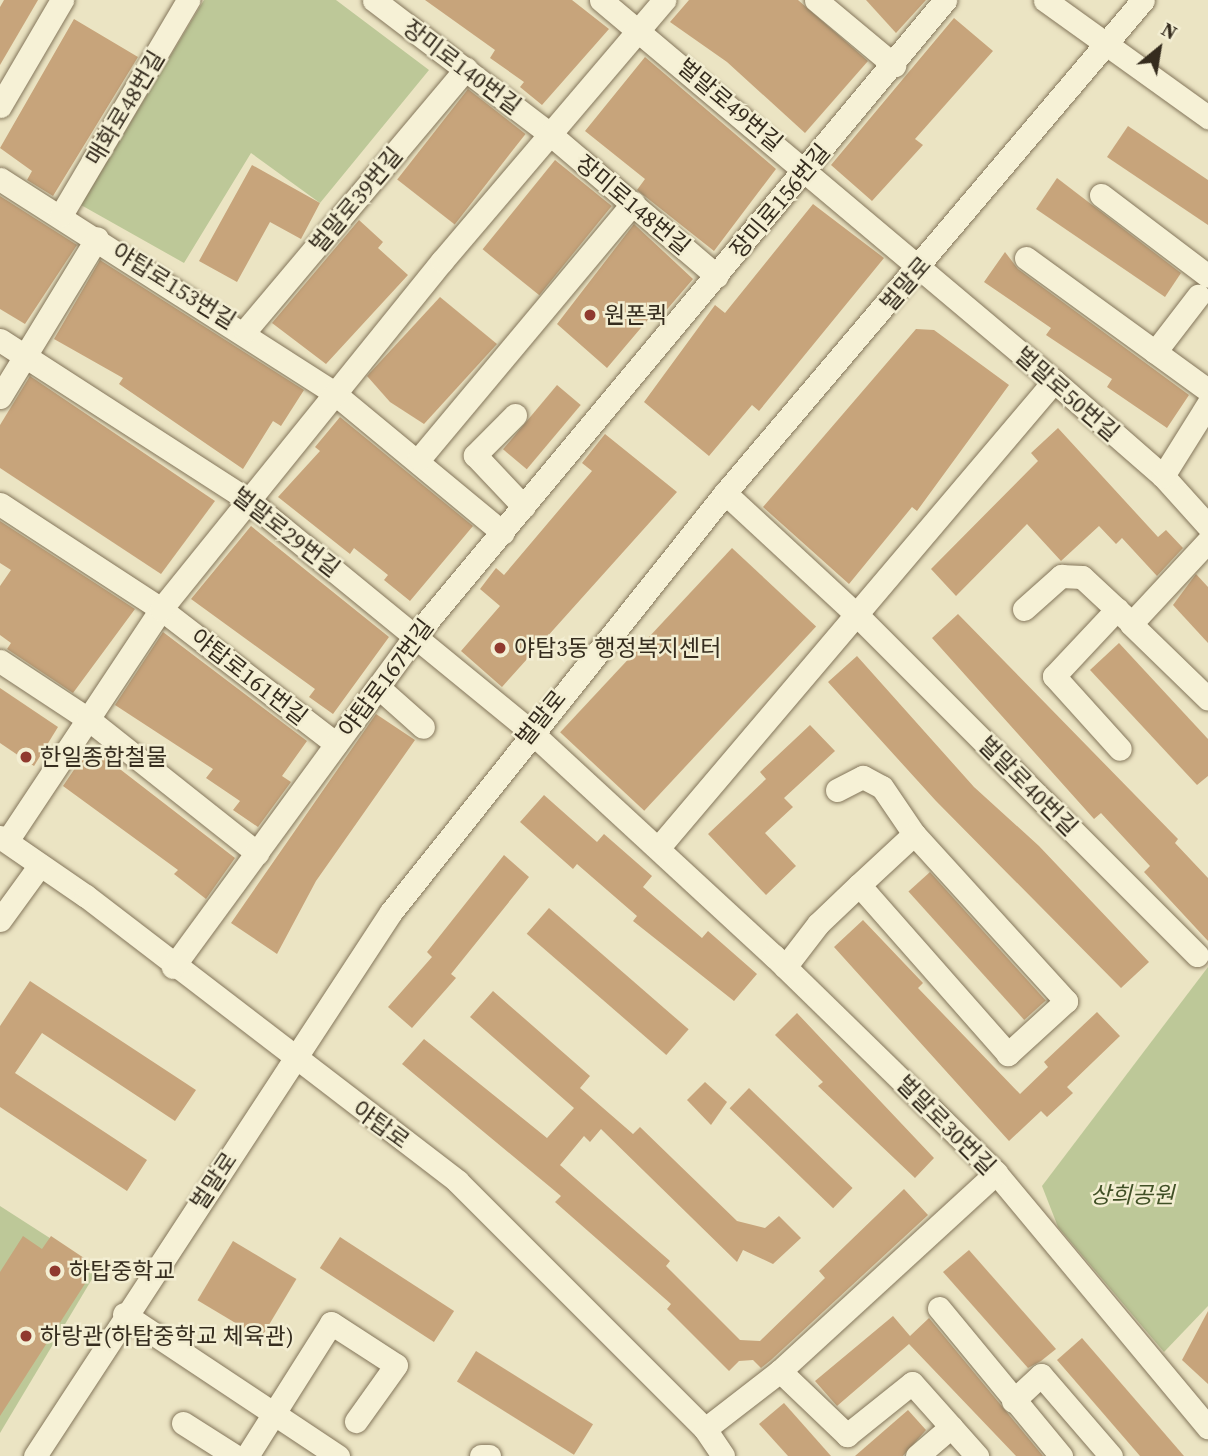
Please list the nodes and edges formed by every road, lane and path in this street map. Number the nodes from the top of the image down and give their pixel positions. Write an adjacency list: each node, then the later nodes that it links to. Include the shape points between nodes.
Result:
1 (62, 0): 14 (street)
2 (188, 0): 21 (street, 매화로48번길)
3 (374, 0): 13 (street, 장미로140번길)
4 (601, 0): 10 (street, 벌말로49번길)
5 (664, 0): 10 (street)
6 (816, 0): 12 (street)
7 (945, 0): 12 (street, 장미로156번길)
8 (1045, 0): 11 (street)
9 (1143, 0): 11 (street, 벌말로)
10 (640, 29): 16 (street); 17 (street, 벌말로49번길)
11 (1104, 47): 15 (street); 24 (street, 벌말로)
12 (894, 65): 17 (street, 장미로156번길)
13 (466, 69): 16 (street, 장미로140번길); 27 (street, 벌말로39번길)
14 (0, 106)
15 (1208, 117)
16 (550, 134): 20 (street, 장미로148번길); 33 (street)
17 (807, 169): 24 (street, 벌말로49번길); 25 (street, 장미로156번길)
18 (0, 179): 21 (street)
19 (1101, 195): 26 (street)
20 (633, 203): 25 (street, 장미로148번길); 38 (street)
21 (61, 215): 22 (street)
22 (97, 238): 27 (street, 야탑로153번길); 30 (street, 야탑로153번길)
23 (1026, 258): 29 (street)
24 (921, 267): 31 (street, 벌말로50번길); 40 (street, 벌말로)
25 (717, 276): 35 (street, 장미로156번길)
26 (1203, 286): 29 (street)
27 (245, 331): 33 (street, 야탑로153번길)
28 (0, 340): 30 (street, 벌말로29번길)
29 (1155, 352): 32 (street)
30 (25, 355): 34 (street, 야탑로153번길); 41 (street, 벌말로29번길)
31 (1054, 382): 39 (street, 벌말로50번길); 50 (street)
32 (1208, 390)
33 (334, 393): 38 (street); 41 (street)
34 (0, 397)
35 (610, 398): 43 (street, 야탑로167번길)
36 (1208, 404): 39 (street)
37 (515, 415): 43 (street, via 475,455)
38 (419, 459): 45 (street)
39 (1163, 476): 44 (street, 벌말로50번길)
40 (725, 493): 50 (street, 벌말로40번길); 57 (street, 벌말로)
41 (248, 500): 47 (street); 51 (street, 벌말로29번길)
42 (0, 504): 47 (street)
43 (524, 507): 45 (street, 야탑로167번길)
44 (1208, 526)
45 (503, 533): 51 (street, 야탑로167번길)
46 (1208, 541): 49 (street)
47 (161, 609): 55 (street); 58 (street, 야탑로161번길)
48 (1024, 609): 49 (street, via 1061,576 1082,577)
49 (1124, 616): 54 (street); 59 (street, via 1054,676)
50 (859, 617): 63 (street); 68 (street, 벌말로40번길)
51 (415, 636): 53 (street, 야탑로167번길); 57 (street, 벌말로29번길)
52 (0, 661): 55 (street)
53 (378, 687): 56 (street); 58 (street, 야탑로167번길)
54 (1208, 699)
55 (88, 719): 62 (street); 64 (street)
56 (423, 727)
57 (530, 731): 63 (street, 벌말로30번길); 71 (street, 벌말로, via 391,912)
58 (337, 744): 64 (street, 야탑로167번길)
59 (1120, 749)
60 (837, 790): 61 (street, via 863,777 882,787)
61 (915, 834): 66 (street); 66 (street, via 1066,1001 1008,1054)
62 (3, 839): 65 (street, 야탑로)
63 (659, 847): 70 (street, 벌말로30번길)
64 (257, 853): 69 (street, 야탑로167번길)
65 (40, 865): 67 (street); 69 (street, 야탑로)
66 (859, 886): 70 (street, via 818,924)
67 (0, 920)
68 (1197, 955)
69 (173, 967): 71 (street, 야탑로)
70 (785, 967): 72 (street, 벌말로30번길)
71 (295, 1062): 74 (street, 벌말로); 81 (street, 야탑로, via 457,1181)
72 (996, 1173): 75 (street); 80 (street, 벌말로30번길)
73 (939, 1308): 76 (street)
74 (124, 1314): 77 (street); 83 (street, 벌말로)
75 (780, 1371): 81 (street); 82 (street, via 847,1435 912,1383)
76 (1013, 1401): 91 (street); 92 (street, via 1041,1375)
77 (274, 1413): 78 (street, via 331,1323 396,1365); 85 (street); 86 (street)
78 (356, 1421)
79 (183, 1423): 84 (street)
80 (1208, 1427)
81 (705, 1429): 89 (street, 야탑로)
82 (962, 1446): 90 (street)
83 (35, 1456)
84 (235, 1456)
85 (247, 1456)
86 (338, 1456)
87 (481, 1456): 88 (street)
88 (489, 1456)
89 (723, 1456)
90 (917, 1456)
91 (1062, 1456)
92 (1111, 1456)

